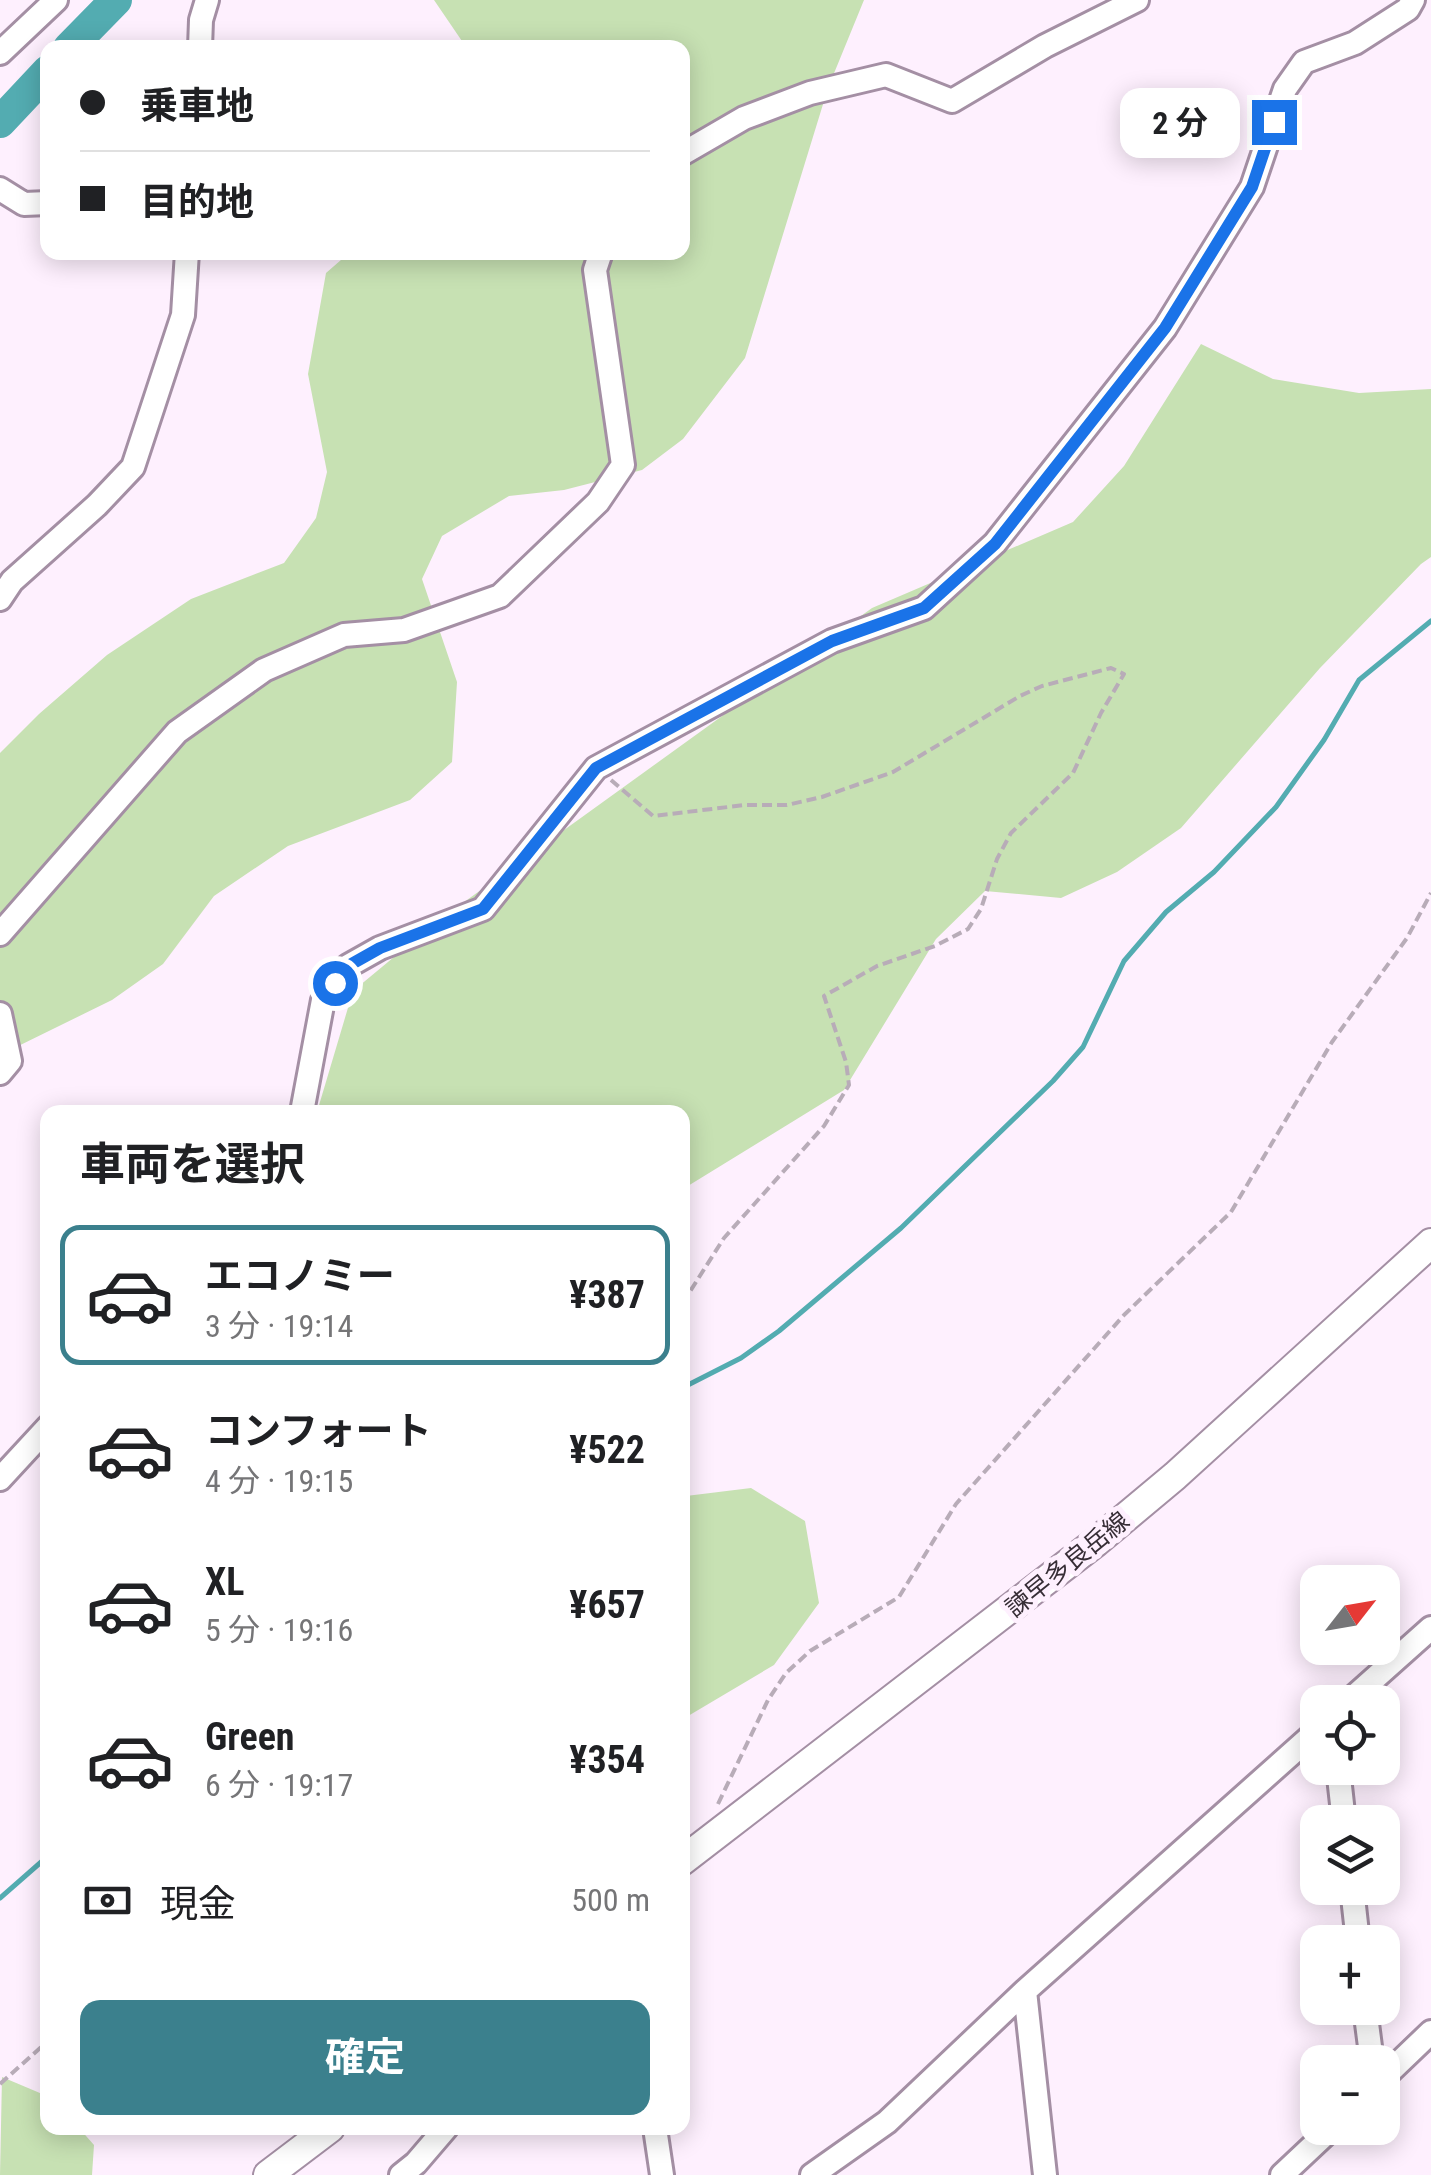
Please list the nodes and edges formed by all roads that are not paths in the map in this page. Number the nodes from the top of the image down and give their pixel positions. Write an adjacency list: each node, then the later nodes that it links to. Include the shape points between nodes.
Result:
1 (56, 0): 6 (street)
2 (207, 0): 5 (street)
3 (1137, 0): 7 (street, via 952,101 886,75 744,118)
4 (1412, 0): 16 (street, via 1354,43 1304,62 1284,89 1252,187 1165,328 995,544 924,608 832,641 596,768 483,909 348,966 323,1000)
5 (200, 40)
6 (0, 53)
7 (690, 149)
8 (0, 189): 9 (street, via 24,204)
9 (40, 203)
10 (186, 260): 12 (street, via 182,315 133,466)
11 (598, 260): 13 (street, via 623,465 598,502 500,596 404,630 344,636 264,670 177,732)
12 (0, 599)
13 (0, 934)
14 (0, 1014): 15 (street, via 10,1061)
15 (0, 1074)
16 (303, 1105)
17 (1431, 1243): 23 (main road, 諫早多良岳線, via 1109,1531)
18 (40, 1436): 19 (street)
19 (0, 1479)
20 (1431, 1628): 21 (street)
21 (1367, 1685)
22 (1300, 1746): 24 (street)
23 (690, 1856)
24 (1026, 1992): 34 (street, via 887,2122); 35 (street)
25 (1431, 2032): 26 (street)
26 (1400, 2062)
27 (321, 2135): 31 (main road)
28 (440, 2135): 32 (street)
29 (656, 2135): 33 (street)
30 (1314, 2145): 36 (street)
31 (268, 2175)
32 (401, 2175)
33 (662, 2175)
34 (812, 2175)
35 (1045, 2175)
36 (1282, 2175)

